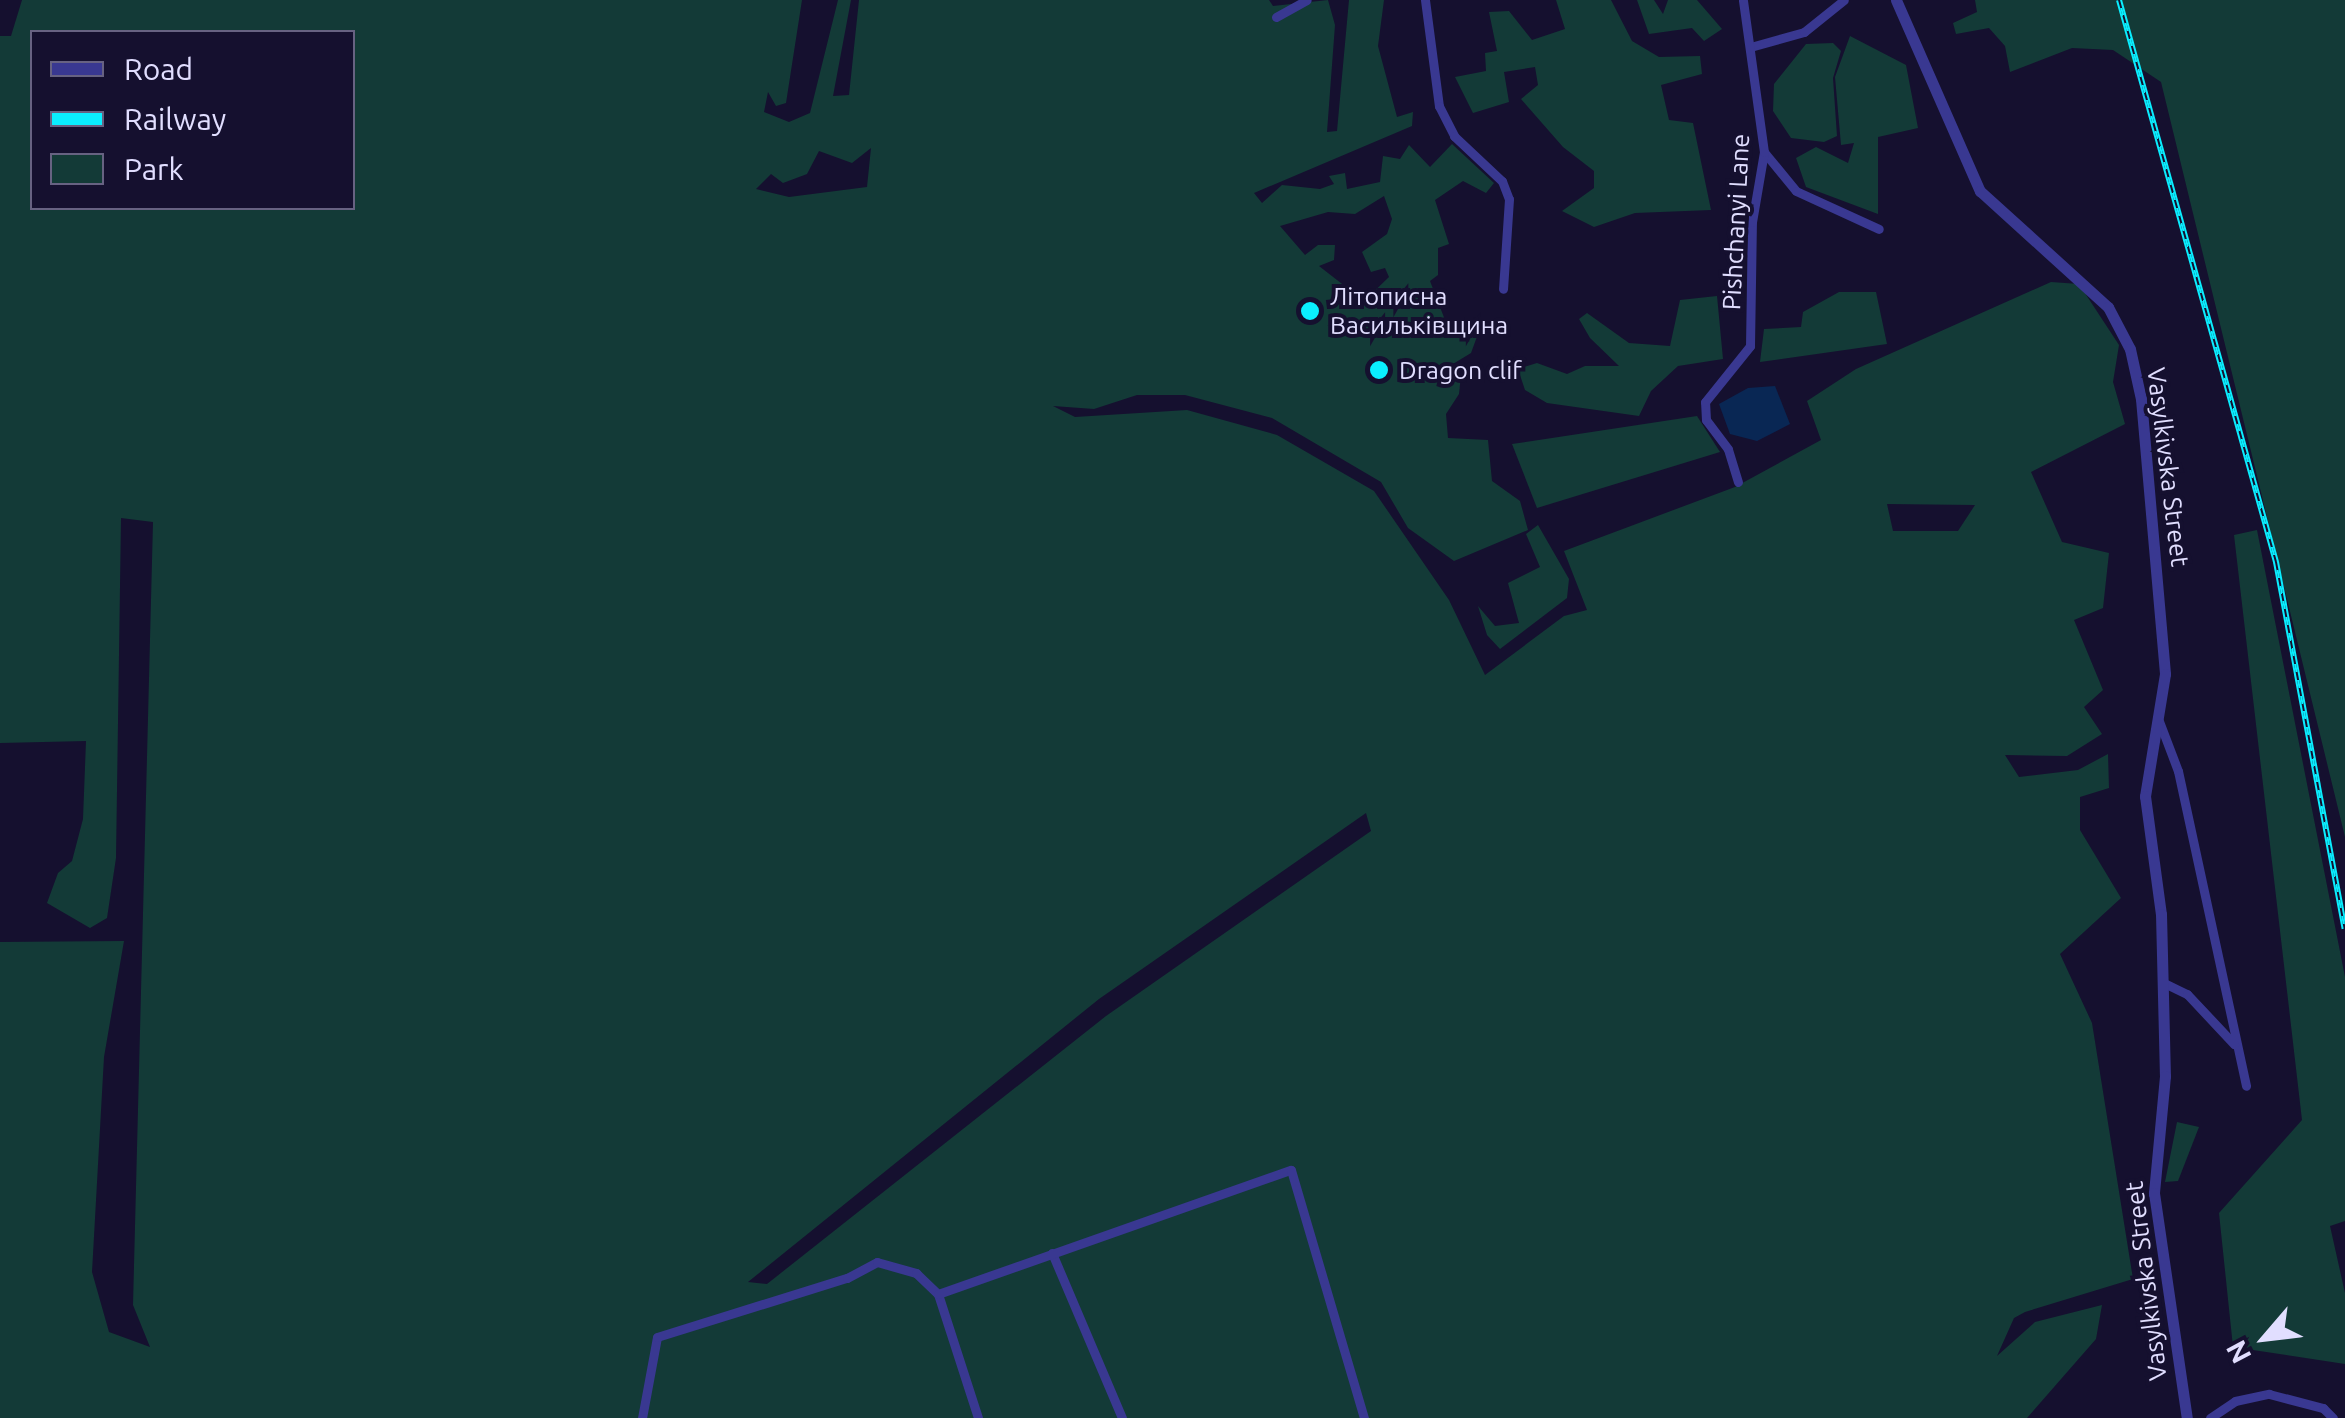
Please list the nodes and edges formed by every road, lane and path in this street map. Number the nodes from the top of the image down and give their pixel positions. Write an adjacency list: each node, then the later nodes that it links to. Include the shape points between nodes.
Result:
1 (1307, 0): 6 (street)
2 (1425, 0): 10 (street, via 1439,106 1454,136 1502,181 1509,198)
3 (1743, 0): 7 (street, Pishchanyi Lane)
4 (1844, 0): 7 (street, via 1804,32)
5 (1896, 0): 12 (street, Vasylkivska Street, via 1980,191 1997,213 2086,280 2130,350 2162,590)
6 (1276, 17)
7 (1754, 46): 8 (street, Pishchanyi Lane)
8 (1764, 152): 9 (street, via 1796,192); 11 (street, Pishchanyi Lane, via 1752,222 1750,346 1704,402 1706,420 1728,450)
9 (1879, 229)
10 (1503, 289)
11 (1738, 482)
12 (2159, 721): 13 (street, Vasylkivska Street, via 2145,796); 14 (street, Vasylkivska Street, via 2178,771)
13 (2162, 982): 14 (street, via 2187,994); 22 (street, Vasylkivska Street, via 2165,1076 2154,1192)
14 (2235, 1045): 15 (street, Vasylkivska Street)
15 (2246, 1086)
16 (1052, 1253): 17 (street); 20 (street); 21 (street, via 1291,1170)
17 (938, 1294): 18 (street, via 916,1273 877,1262 847,1278 657,1337); 19 (street)
18 (642, 1418)
19 (978, 1418)
20 (1122, 1418)
21 (1364, 1418)
22 (2187, 1418)
23 (2210, 1418): 24 (street, via 2235,1401 2269,1394 2324,1408)
24 (2333, 1418)

